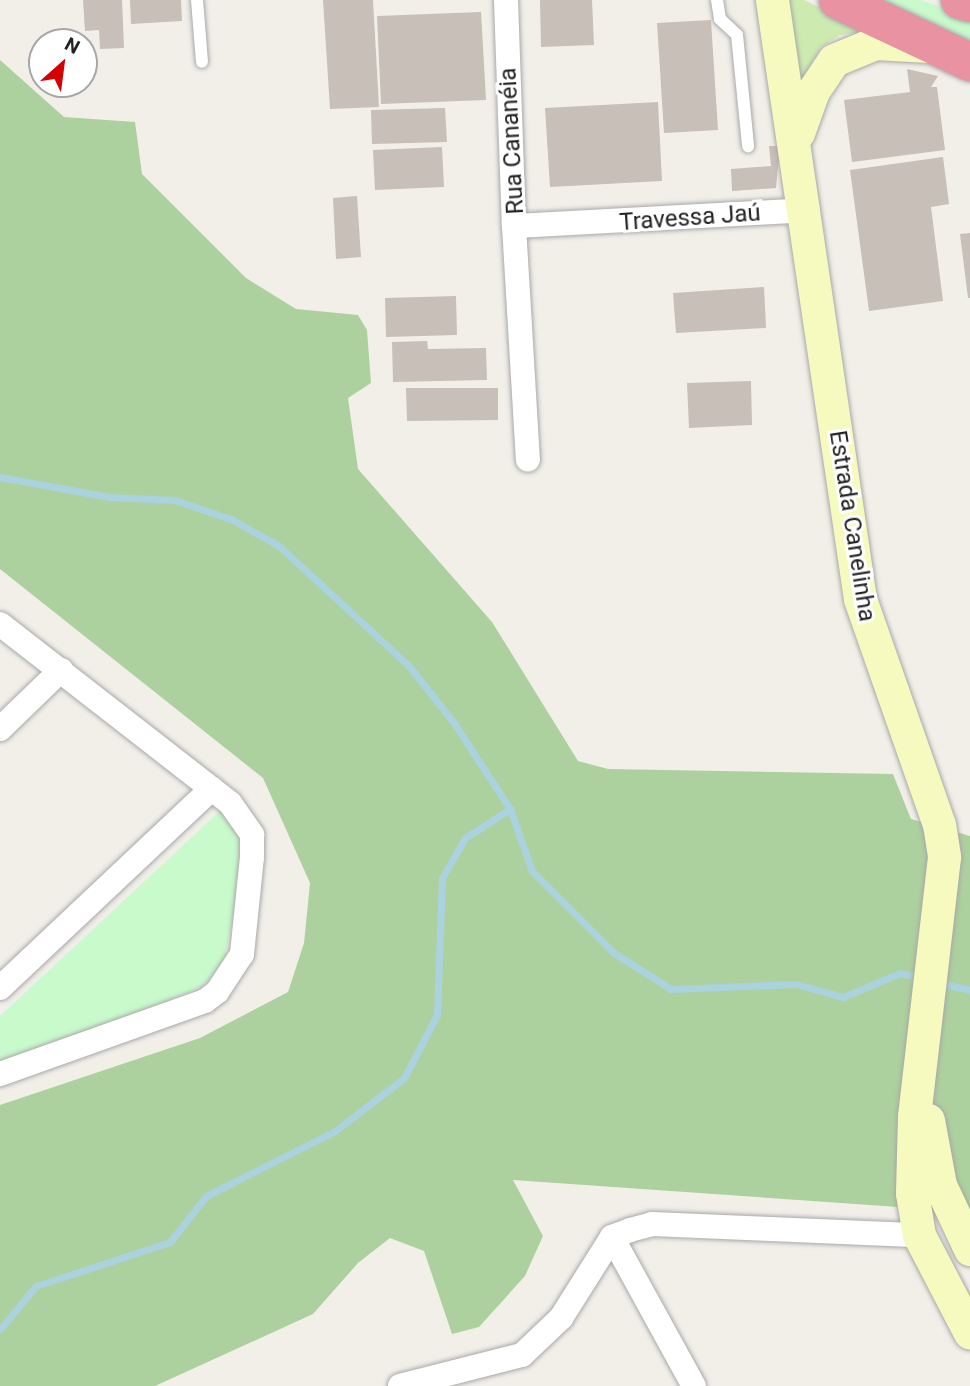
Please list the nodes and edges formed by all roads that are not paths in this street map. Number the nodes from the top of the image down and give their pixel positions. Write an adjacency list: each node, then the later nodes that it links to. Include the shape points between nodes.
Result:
1 (197, 0): 9 (lane)
2 (506, 0): 13 (street, Rua Cananéia)
3 (718, 0): 11 (lane, via 720,19 737,35)
4 (772, 0): 10 (street, Estrada Canelinha)
5 (838, 0): 8 (highway)
6 (960, 0): 7 (highway)
7 (970, 3)
8 (954, 54): 10 (street, Estrada Canelinha, via 875,43 834,60 813,91)
9 (202, 62)
10 (797, 139): 12 (street, Estrada Canelinha)
11 (748, 146)
12 (808, 211): 14 (street, Travessa Jaú); 21 (street, Estrada Canelinha, via 860,599 939,824 944,857)
13 (514, 226): 14 (street, Rua Cananéia); 15 (street)
14 (572, 226)
15 (528, 460)
16 (0, 624): 17 (street)
17 (61, 670): 18 (street); 19 (street)
18 (0, 729)
19 (212, 788): 20 (street); 22 (street, via 252,835 242,954 226,982 205,1001)
20 (0, 988)
21 (920, 1069): 23 (street, Estrada Canelinha, via 912,1167); 25 (street, Estrada Canelinha, via 940,1185)
22 (0, 1074)
23 (919, 1235): 24 (street, via 652,1224); 26 (street, Estrada Canelinha)
24 (612, 1237): 27 (street, via 561,1318 522,1354); 29 (street)
25 (970, 1249)
26 (970, 1333)
27 (471, 1378): 28 (street)
28 (400, 1386)
29 (694, 1386)

